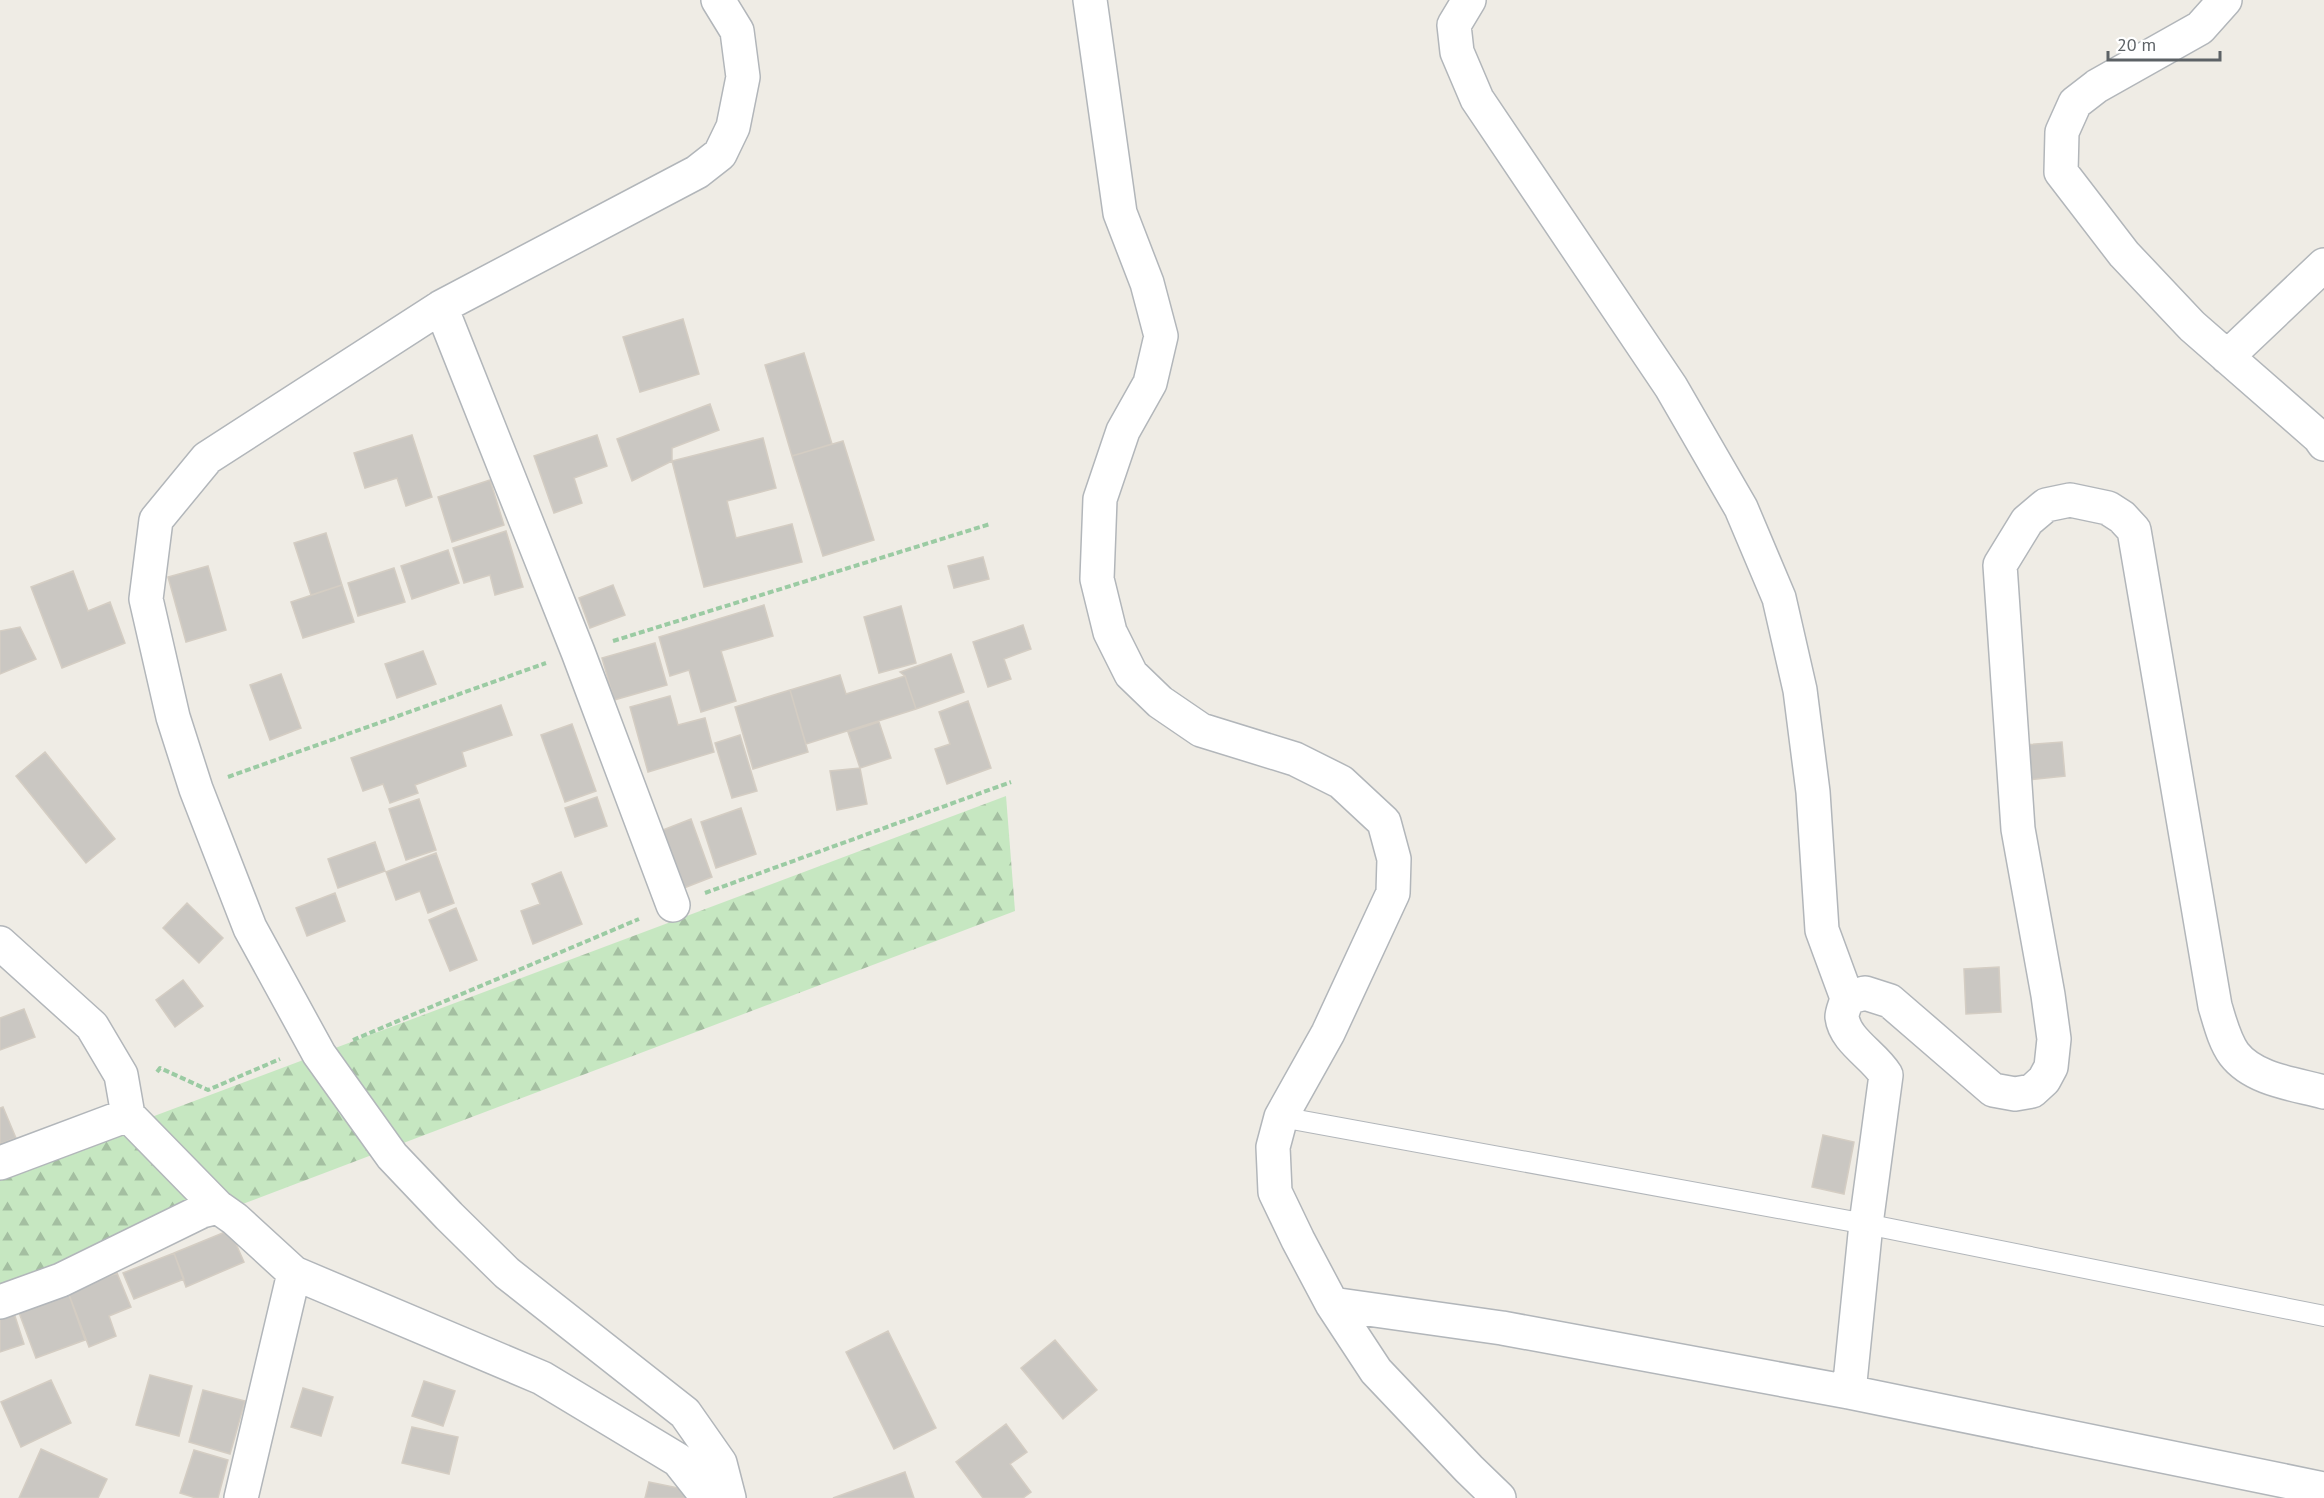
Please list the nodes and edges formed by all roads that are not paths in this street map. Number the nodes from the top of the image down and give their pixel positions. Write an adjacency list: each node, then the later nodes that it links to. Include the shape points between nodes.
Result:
1 (718, 0): 6 (street, via 737,31 743,77 733,127 720,154 697,172)
2 (1090, 0): 14 (street, via 1120,213 1147,283 1161,336 1150,383 1123,431 1100,499 1097,579 1110,632 1131,674 1160,702 1201,730 1295,759 1341,782 1384,822 1394,859 1393,893 1328,1032)
3 (1469, 0): 11 (street, via 1454,26 1457,52 1477,99 1671,387 1741,508 1779,598 1800,690 1813,792 1822,930)
4 (2224, 0): 7 (street, via 2200,28 2097,86 2075,103 2062,132 2061,172 2124,254)
5 (2324, 265): 7 (street)
6 (441, 307): 9 (street); 26 (street, via 207,458 156,519 146,599 173,717 196,789 250,928 319,1054 392,1156 457,1225 507,1273 685,1413 720,1463)
7 (2227, 357): 8 (street)
8 (2324, 444)
9 (673, 904)
10 (0, 944): 13 (street, via 92,1026 121,1075)
11 (1847, 998): 12 (street, via 1865,993 1890,1001 1993,1090 2015,1094 2032,1091 2051,1067 2054,1039 2048,995 2018,830 2000,565 2026,520 2046,505 2070,500 2108,508 2134,530 2215,1006 2224,1035 2235,1055 2252,1069); 17 (street, via 1842,1015 1847,1031 1886,1075)
12 (2324, 1092)
13 (128, 1115): 15 (street); 16 (street)
14 (1281, 1117): 17 (lane); 20 (street, via 1273,1147 1275,1192)
15 (0, 1163)
16 (218, 1207): 18 (street); 19 (street, via 61,1280)
17 (1866, 1224): 21 (lane); 22 (street)
18 (294, 1273): 24 (street); 25 (street, via 542,1378 678,1460)
19 (0, 1302)
20 (1332, 1304): 22 (street, via 1502,1328); 27 (street, via 1376,1371)
21 (2324, 1316)
22 (1849, 1392): 23 (street)
23 (2324, 1489)
24 (241, 1498)
25 (708, 1498)
26 (729, 1498)
27 (1498, 1498)

